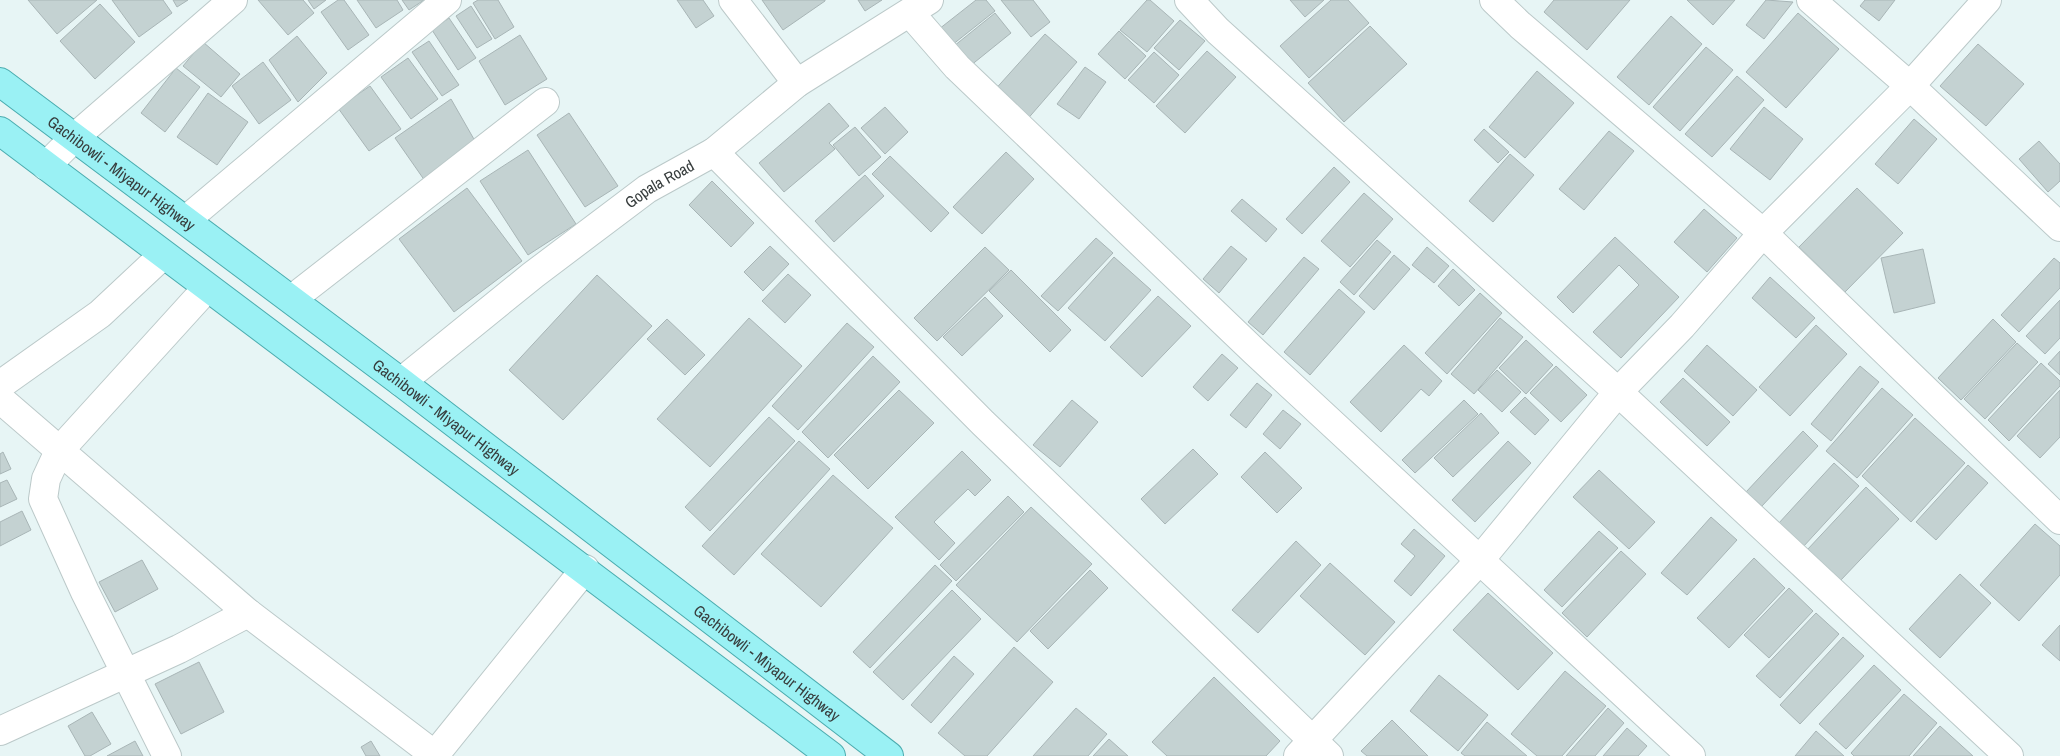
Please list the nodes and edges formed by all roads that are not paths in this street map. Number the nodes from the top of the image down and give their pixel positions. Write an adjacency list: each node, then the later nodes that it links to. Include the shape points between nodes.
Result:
1 (233, 0): 14 (street)
2 (447, 0): 17 (street)
3 (733, 0): 10 (street)
4 (1189, 0): 25 (street, via 1225,37)
5 (1494, 0): 19 (street, via 1520,26)
6 (1812, 0): 11 (street)
7 (1987, 0): 11 (street)
8 (920, 7): 10 (street, Gopala Road); 29 (street, via 971,81)
9 (0, 82): 14 (main road, Gachibowli - Miyapur Highway)
10 (797, 83): 15 (street, Gopala Road)
11 (1910, 86): 18 (street); 19 (street)
12 (545, 102): 22 (street)
13 (0, 131): 16 (main road)
14 (75, 137): 16 (street); 17 (main road, Gachibowli - Miyapur Highway)
15 (714, 152): 23 (street, Gopala Road, via 647,189 533,275); 34 (street)
16 (46, 166): 20 (main road)
17 (186, 220): 22 (main road, Gachibowli - Miyapur Highway)
18 (2060, 227)
19 (1763, 233): 25 (street, via 1682,326); 28 (street)
20 (163, 255): 21 (main road); 24 (street, via 100,314)
21 (207, 288): 27 (street); 30 (main road)
22 (292, 299): 23 (main road, Gachibowli - Miyapur Highway)
23 (401, 382): 38 (main road, Gachibowli - Miyapur Highway)
24 (0, 386)
25 (1618, 392): 29 (street); 40 (street)
26 (0, 399): 27 (street)
27 (59, 451): 31 (street); 32 (street, via 46,479 43,499 85,592)
28 (2060, 520)
29 (1479, 561): 34 (street); 39 (street)
30 (585, 569): 36 (street); 37 (main road)
31 (248, 613): 32 (street); 36 (street)
32 (127, 673): 33 (street); 35 (street)
33 (0, 730)
34 (1313, 751)
35 (167, 756)
36 (435, 756)
37 (832, 756)
38 (889, 756)
39 (1691, 756)
40 (2009, 756)

